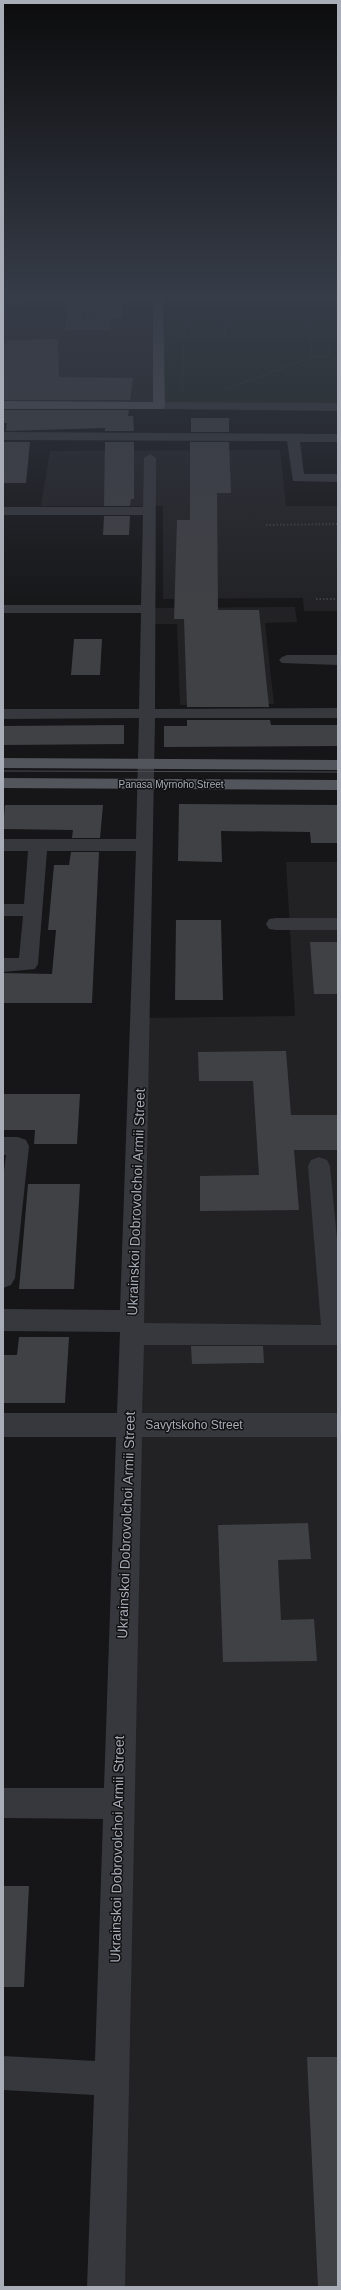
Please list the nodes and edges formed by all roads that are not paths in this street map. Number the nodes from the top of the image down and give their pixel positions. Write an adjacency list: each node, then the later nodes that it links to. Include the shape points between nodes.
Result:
1 (159, 402): 3 (main road)
2 (3, 405): 3 (main road)
3 (159, 406): 4 (street)
4 (338, 407)
5 (3, 436): 6 (street)
6 (293, 438): 7 (street); 9 (street, via 298,478)
7 (338, 438)
8 (150, 458): 11 (street, Ukrainskoi Dobrovolchoi Armii Street)
9 (338, 478)
10 (3, 511): 11 (street)
11 (149, 511): 13 (street, Ukrainskoi Dobrovolchoi Armii Street)
12 (3, 609): 13 (street)
13 (148, 609): 18 (street, Ukrainskoi Dobrovolchoi Armii Street)
14 (287, 660): 15 (street)
15 (338, 660)
16 (338, 713): 18 (street)
17 (3, 714): 18 (street)
18 (147, 714): 21 (street, Ukrainskoi Dobrovolchoi Armii Street)
19 (3, 763): 21 (main road, Panasa Myrnoho Street)
20 (338, 765): 21 (main road, Panasa Myrnoho Street)
21 (146, 774): 22 (main road, Panasa Myrnoho Street); 23 (main road, Panasa Myrnoho Street); 26 (street, Ukrainskoi Dobrovolchoi Armii Street)
22 (3, 783)
23 (338, 785)
24 (3, 845): 25 (street)
25 (38, 845): 26 (street); 28 (street)
26 (145, 845): 36 (street, Ukrainskoi Dobrovolchoi Armii Street)
27 (3, 910): 28 (street)
28 (33, 910): 31 (street, via 28,964)
29 (276, 924): 30 (street)
30 (338, 924)
31 (3, 965)
32 (3, 1146): 34 (street, via 18,1146)
33 (319, 1166): 36 (street, via 334,1336)
34 (3, 1278)
35 (3, 1320): 36 (street)
36 (132, 1328): 38 (street, Ukrainskoi Dobrovolchoi Armii Street)
37 (3, 1425): 38 (street, Savytskoho Street)
38 (129, 1425): 39 (street, Savytskoho Street); 41 (street, Ukrainskoi Dobrovolchoi Armii Street)
39 (338, 1425)
40 (3, 1803): 41 (street)
41 (118, 1804): 43 (street, Ukrainskoi Dobrovolchoi Armii Street)
42 (3, 2073): 43 (street)
43 (112, 2079): 44 (street, Ukrainskoi Dobrovolchoi Armii Street)
44 (106, 2287)

